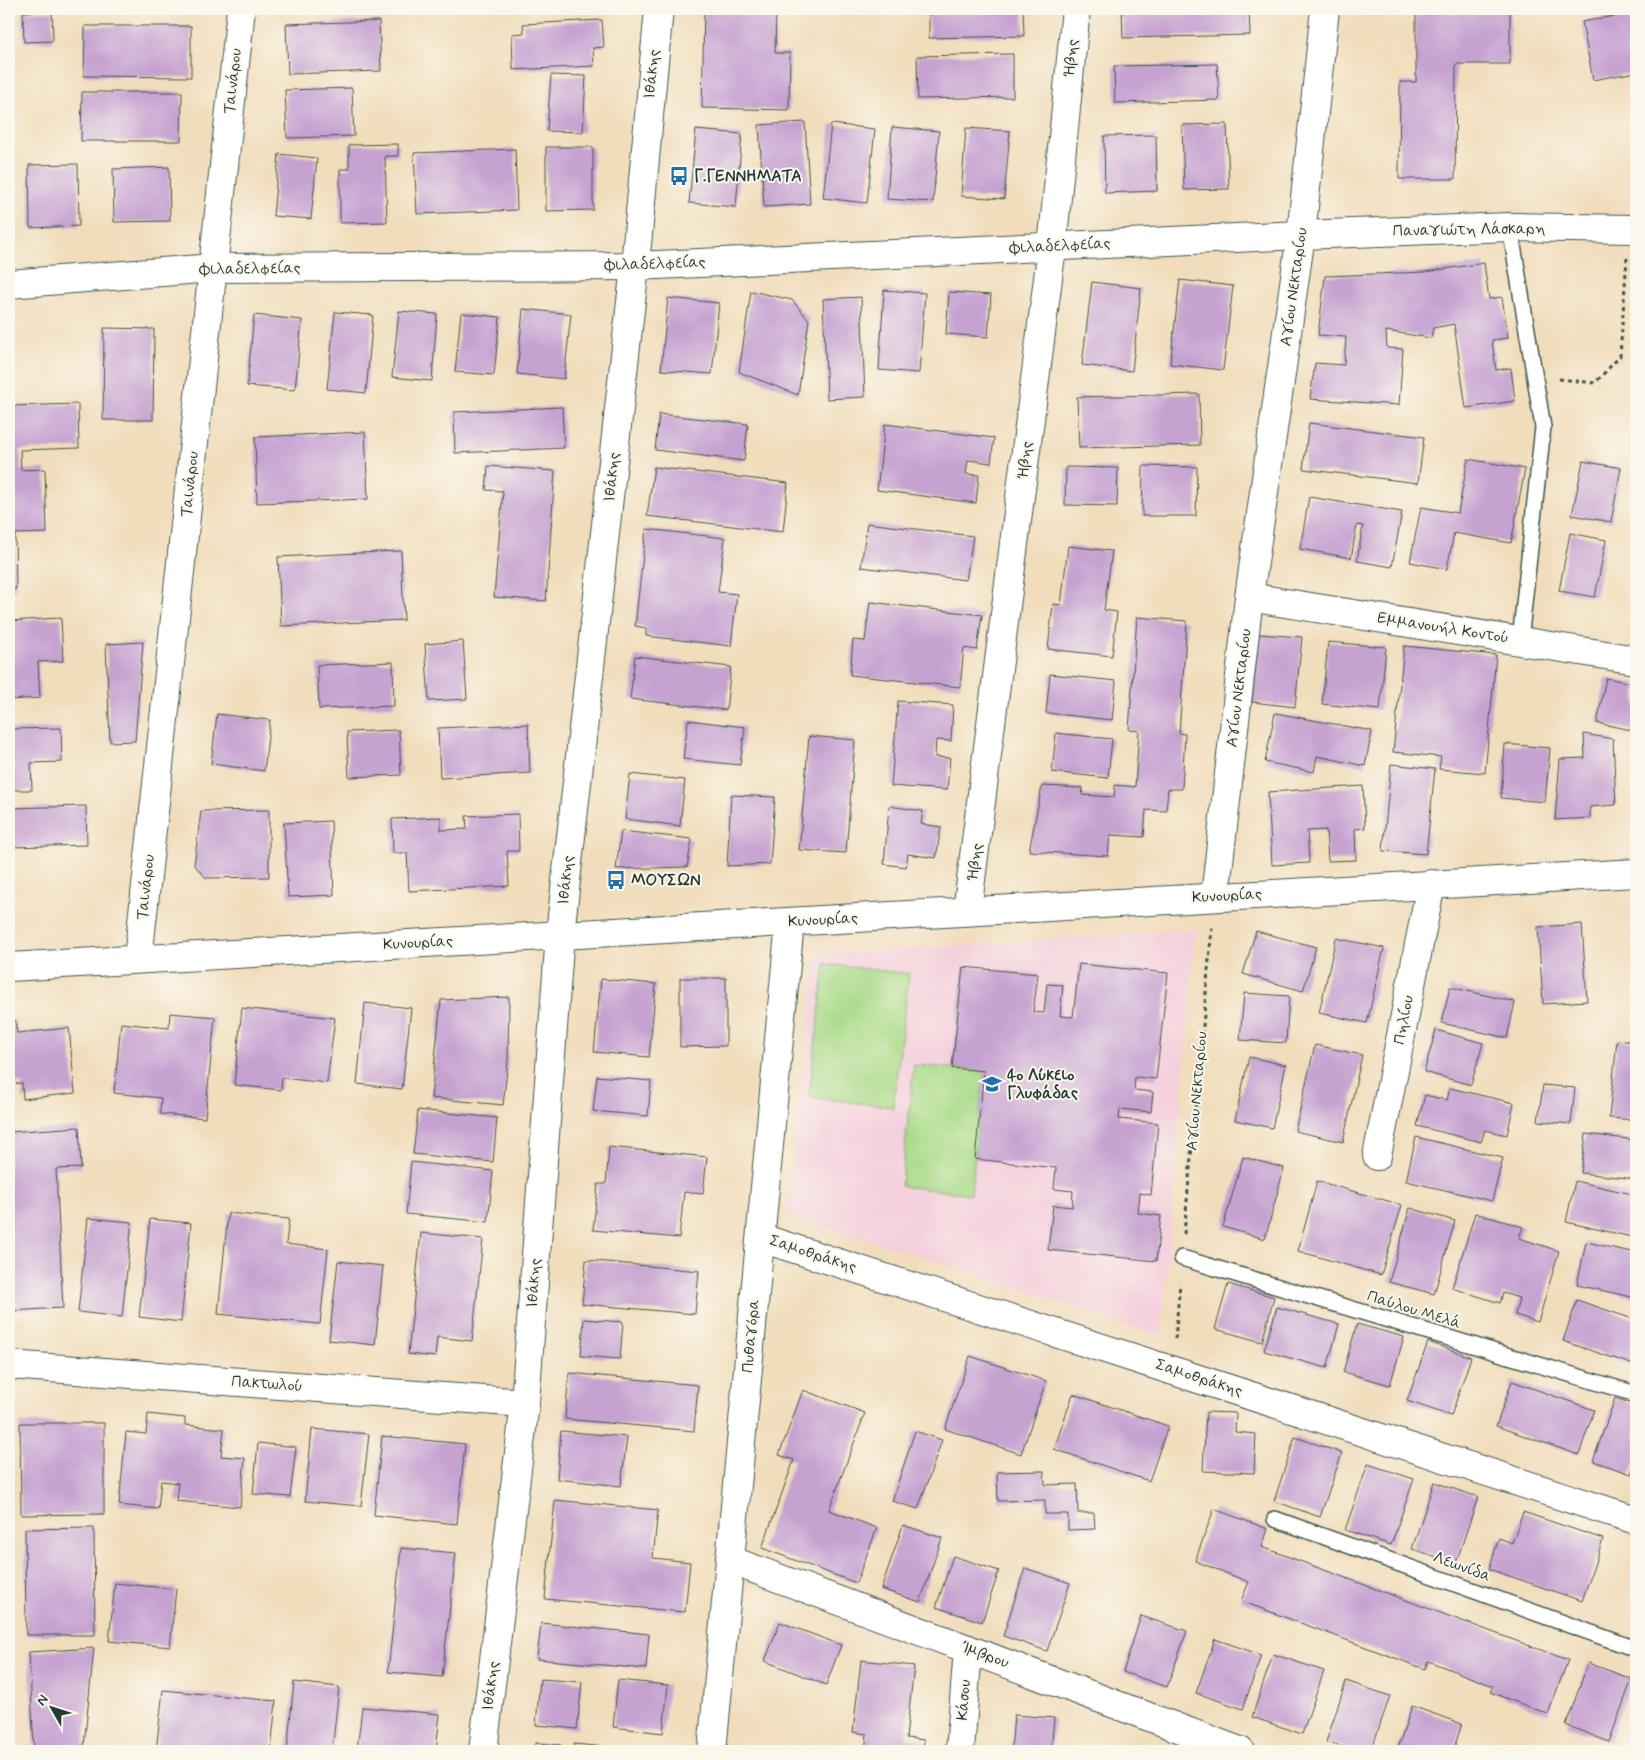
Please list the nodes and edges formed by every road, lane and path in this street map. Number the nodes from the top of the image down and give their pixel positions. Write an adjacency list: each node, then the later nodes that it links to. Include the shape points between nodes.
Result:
1 (241, 9): 10 (street, Ταινάρου)
2 (659, 9): 9 (street, Ιθάκης)
3 (1076, 9): 8 (street, Ήβης)
4 (1325, 9): 7 (street, Αγίου Νεκταρίου)
5 (1510, 228): 6 (street, Παναγιώτη Λάσκαρη); 7 (street, Παναγιώτη Λάσκαρη); 12 (lane)
6 (1633, 229): 12 (path, via 1620,356 1595,383)
7 (1301, 235): 8 (street, Φιλαδελφείας); 13 (street, Αγίου Νεκταρίου)
8 (1052, 247): 9 (street, Φιλαδελφείας); 19 (street, Ήβης)
9 (635, 266): 10 (street, Φιλαδελφείας); 21 (street, Ιθάκης)
10 (213, 268): 11 (street, Φιλαδελφείας); 22 (street, Ταινάρου)
11 (9, 284)
12 (1536, 377): 14 (lane, via 1543,427)
13 (1249, 597): 14 (street, Εμμανουήλ Κοντού); 18 (street, Αγίου Νεκταρίου)
14 (1520, 641): 15 (street, Εμμανουήλ Κοντού)
15 (1636, 660)
16 (1636, 873): 17 (street, Κυνουρίας)
17 (1431, 884): 18 (street, Κυνουρίας); 24 (street, Πηλίου)
18 (1215, 897): 19 (street, Κυνουρίας); 26 (path, Αγίου Νεκταρίου)
19 (967, 911): 20 (street, Κυνουρίας)
20 (790, 922): 21 (street, Κυνουρίας); 25 (street, Πυθαγόρα)
21 (560, 934): 22 (street, Κυνουρίας); 30 (street, Ιθάκης)
22 (138, 959): 23 (street, Κυνουρίας)
23 (9, 966)
24 (1377, 1156)
25 (760, 1238): 28 (street, Σαμοθράκης); 33 (street, Πυθαγόρα)
26 (1182, 1258): 28 (path, Αγίου Νεκταρίου); 29 (lane, Παύλου Μελά)
27 (9, 1365): 30 (street, Πακτωλού)
28 (1172, 1369): 32 (street, Σαμοθράκης)
29 (1636, 1394)
30 (525, 1403): 37 (street, Ιθάκης)
31 (1275, 1518): 35 (lane, Λεωνίδα)
32 (1636, 1520)
33 (730, 1560): 34 (street, Ίμβρου); 38 (street, Πυθαγόρα)
34 (968, 1649): 36 (street, Ίμβρου); 39 (street, Κάσου)
35 (1636, 1649)
36 (1185, 1741): 40 (street, Ίμβρου)
37 (483, 1751)
38 (712, 1751)
39 (960, 1751)
40 (1240, 1751)

